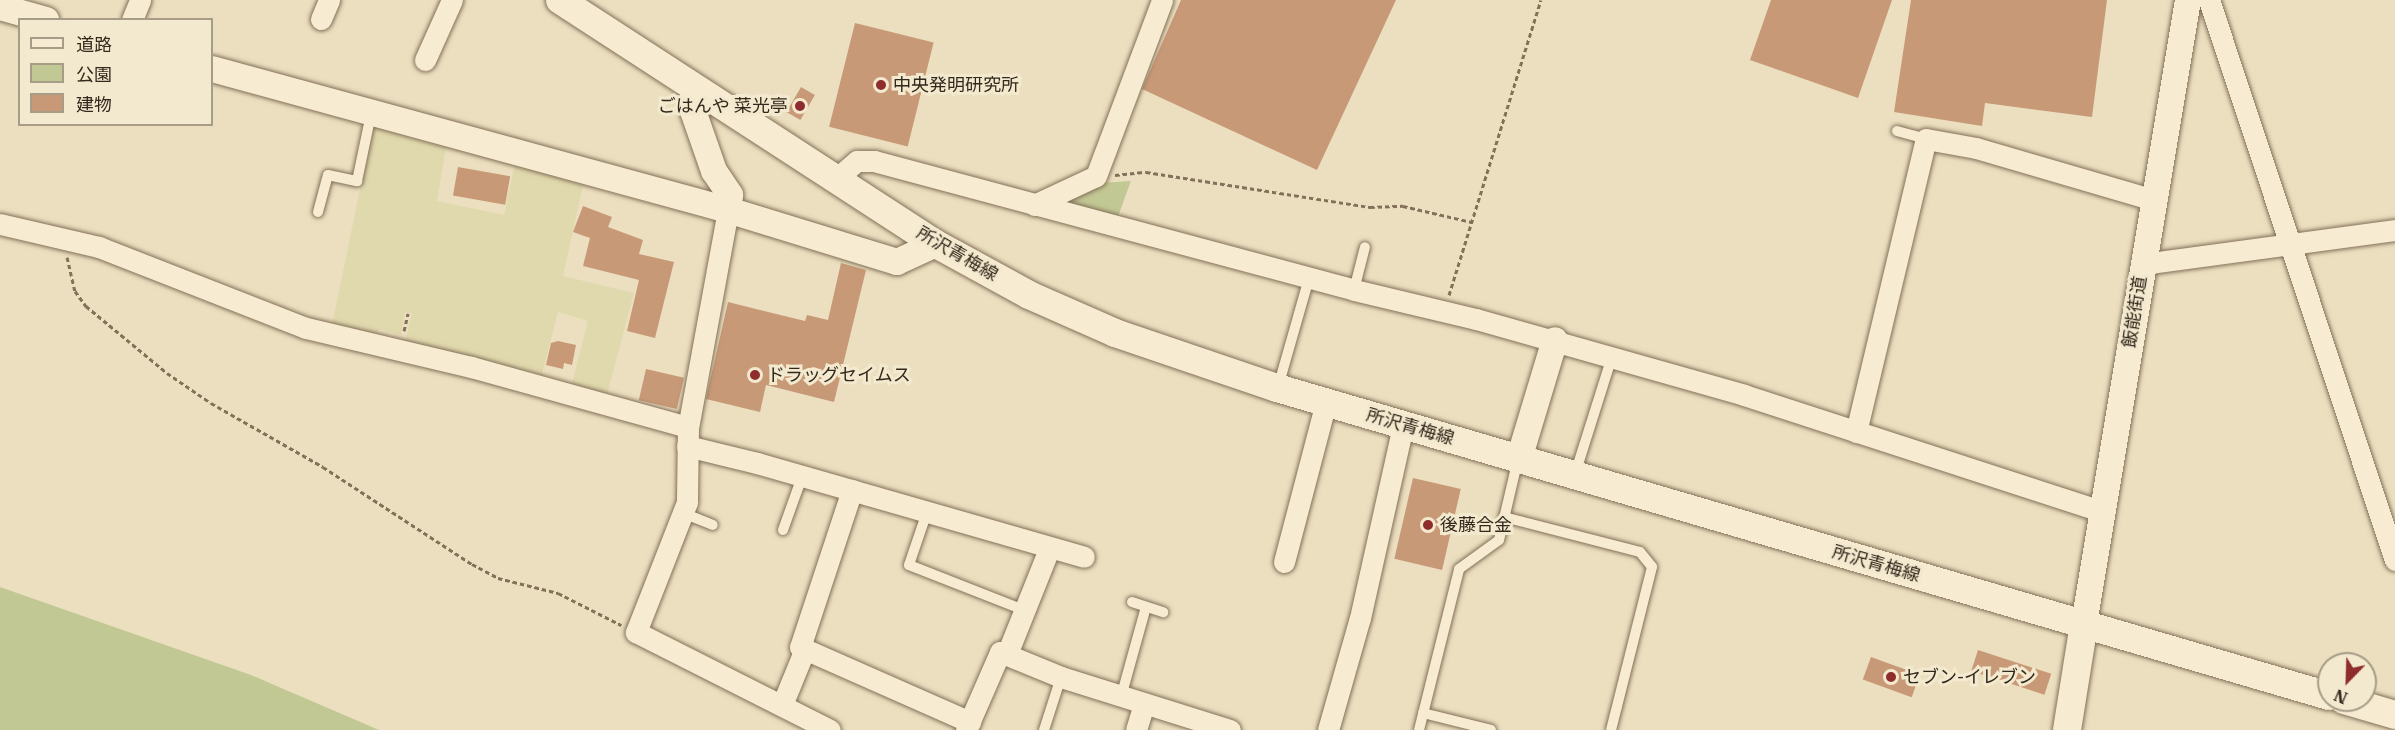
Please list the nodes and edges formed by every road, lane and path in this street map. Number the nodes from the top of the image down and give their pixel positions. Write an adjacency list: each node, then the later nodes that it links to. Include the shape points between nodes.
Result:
1 (140, 0): 10 (street)
2 (452, 0): 11 (street)
3 (560, 0): 13 (main road, 所沢青梅線)
4 (1162, 0): 17 (street)
5 (1541, 0): 23 (path)
6 (2188, 0): 19 (street, 飯能街道)
7 (2209, 0): 28 (street)
8 (0, 7): 9 (street)
9 (39, 18)
10 (133, 18)
11 (425, 60)
12 (213, 69): 14 (street)
13 (693, 88): 18 (main road, 所沢青梅線); 21 (street, via 693,111 714,171 730,195)
14 (370, 114): 21 (street); 22 (lane, via 357,181 328,175)
15 (1897, 131): 16 (lane)
16 (1926, 139): 19 (street, via 1976,148); 39 (street)
17 (1096, 176): 20 (street); 23 (path, via 1146,172 1370,207 1403,206)
18 (836, 179): 20 (street, via 857,161 874,161); 27 (main road, 所沢青梅線)
19 (2154, 201): 30 (street, 飯能街道)
20 (1034, 205): 31 (street)
21 (728, 210): 27 (street, via 897,262); 40 (street)
22 (318, 212)
23 (1472, 222): 33 (path)
24 (0, 224): 26 (street)
25 (2395, 230): 28 (street)
26 (64, 240): 40 (street, via 99,247 306,328 471,366); 60 (path, via 73,284 86,306 167,373 323,467 472,564 498,578 558,593)
27 (936, 244): 36 (main road, 所沢青梅線, via 1029,295 1115,333)
28 (2292, 244): 30 (street); 53 (street)
29 (1365, 247): 32 (lane)
30 (2143, 264): 46 (street, 飯能街道)
31 (1309, 278): 32 (street); 36 (lane)
32 (1354, 290): 33 (street)
33 (1444, 311): 34 (street)
34 (1555, 340): 35 (street); 41 (street)
35 (1612, 357): 39 (street); 43 (lane)
36 (1277, 388): 37 (main road, 所沢青梅線)
37 (1326, 402): 38 (main road, 所沢青梅線); 54 (street)
38 (1403, 424): 41 (main road, 所沢青梅線); 76 (street, via 1360,618)
39 (1856, 432): 46 (street)
40 (687, 437): 42 (street); 47 (street)
41 (1519, 459): 43 (main road, 所沢青梅線); 48 (lane)
42 (802, 477): 44 (street); 50 (lane)
43 (1574, 477): 59 (main road, 所沢青梅線)
44 (852, 490): 45 (street); 61 (street, via 800,647)
45 (927, 512): 51 (street, via 1040,543); 57 (lane, via 909,565)
46 (2102, 512): 59 (street, 飯能街道)
47 (683, 513): 49 (lane); 60 (street)
48 (1504, 517): 69 (lane, via 1499,540 1460,569); 79 (lane, via 1641,552 1652,567)
49 (713, 525)
50 (783, 530)
51 (1049, 549): 52 (street); 57 (street)
52 (1083, 557)
53 (2395, 560)
54 (1284, 562)
55 (1132, 602): 56 (lane)
56 (1146, 606): 58 (lane); 65 (lane)
57 (1024, 610): 62 (street)
58 (1163, 612)
59 (2084, 624): 64 (main road, 所沢青梅線); 80 (main road)
60 (636, 632): 67 (street)
61 (805, 649): 67 (street); 71 (street)
62 (1007, 654): 63 (street); 71 (street, via 1000,652)
63 (1061, 677): 65 (street); 73 (lane)
64 (2317, 692)
65 (1121, 697): 66 (street)
66 (1144, 704): 74 (street); 75 (street)
67 (782, 705): 72 (street)
68 (2377, 710): 70 (main road)
69 (1423, 713): 77 (lane); 78 (lane)
70 (2395, 715)
71 (968, 726)
72 (830, 730)
73 (1044, 730)
74 (1136, 730)
75 (1230, 730)
76 (1328, 730)
77 (1419, 730)
78 (1491, 730)
79 (1611, 730)
80 (2067, 730)

